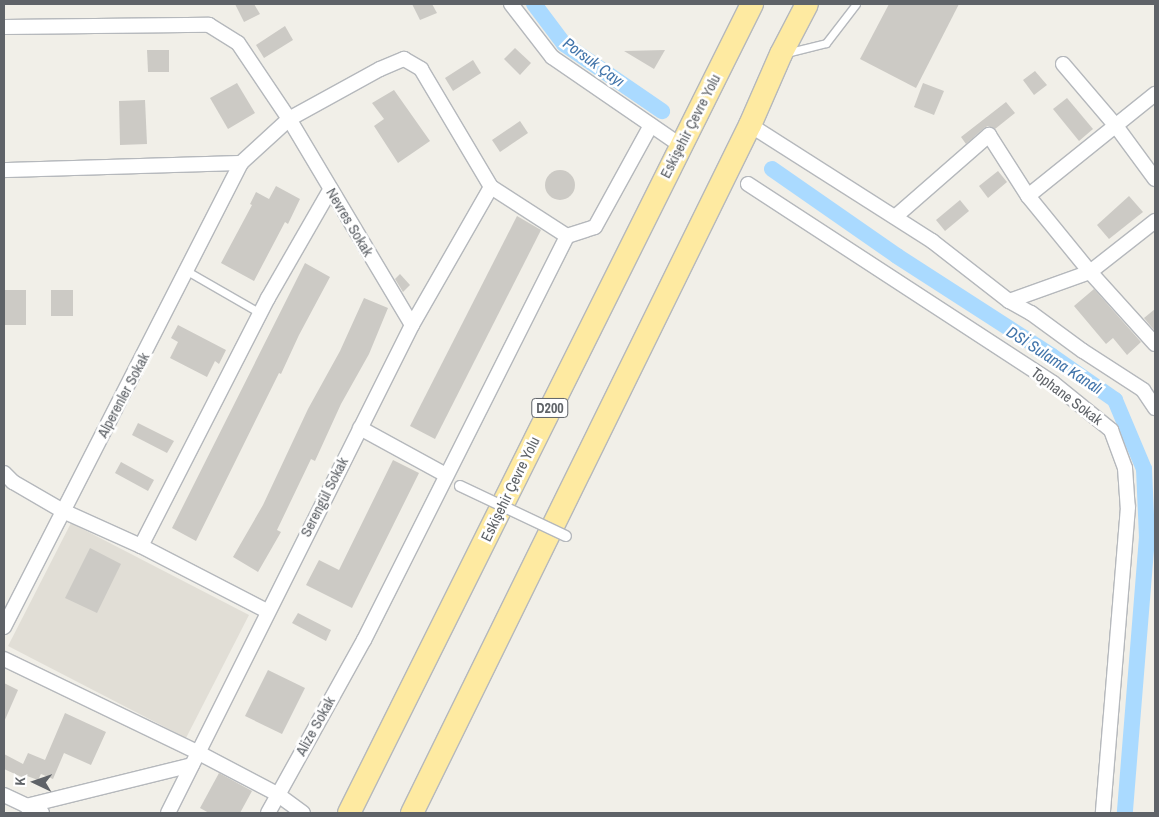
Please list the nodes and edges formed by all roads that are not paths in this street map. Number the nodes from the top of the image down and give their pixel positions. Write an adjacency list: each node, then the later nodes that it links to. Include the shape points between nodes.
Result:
1 (511, 4): 10 (street, via 552,57)
2 (752, 4): 13 (highway, Eskişehir Çevre Yolu / D200)
3 (807, 4): 6 (highway)
4 (856, 4): 6 (lane, via 826,43)
5 (4, 27): 9 (street, Nevres Sokak, via 209,25 238,43)
6 (781, 54): 11 (highway)
7 (1063, 64): 12 (street)
8 (1155, 94): 12 (street)
9 (289, 120): 14 (street); 18 (street, via 404,59 421,69); 19 (street, Nevres Sokak)
10 (651, 124): 13 (street); 23 (street, via 594,227)
11 (750, 125): 21 (street); 51 (highway)
12 (1116, 126): 16 (street); 20 (street)
13 (680, 145): 50 (highway, Eskişehir Çevre Yolu / D200)
14 (241, 163): 15 (street); 24 (street, Alperenler Sokak)
15 (4, 170)
16 (1155, 179)
17 (748, 184): 52 (street, Tophane Sokak, via 1053,383 1111,430 1125,468 1128,507)
18 (491, 187): 23 (street); 28 (street, Serengül Sokak)
19 (330, 190): 27 (street); 28 (street, Nevres Sokak)
20 (1028, 196): 21 (street, via 989,135); 25 (street)
21 (895, 217): 26 (street)
22 (1155, 221): 25 (street)
23 (567, 236): 33 (street, Alize Sokak)
24 (187, 270): 27 (lane); 35 (street, Alperenler Sokak)
25 (1090, 272): 26 (street); 29 (street)
26 (1010, 301): 30 (street, via 1143,390)
27 (260, 313): 37 (street)
28 (412, 325): 31 (street, Serengül Sokak)
29 (1155, 344)
30 (1155, 408)
31 (360, 428): 33 (street); 38 (street, Serengül Sokak)
32 (4, 473): 35 (street, via 13,482)
33 (446, 475): 43 (street, Alize Sokak, via 364,640)
34 (460, 486): 36 (street, bridge)
35 (63, 511): 37 (street); 39 (street, Alperenler Sokak)
36 (566, 536)
37 (141, 546): 38 (street)
38 (267, 611): 41 (street, Serengül Sokak)
39 (4, 627)
40 (4, 659): 41 (street)
41 (199, 753): 42 (street, Serengül Sokak); 43 (street)
42 (192, 765): 45 (street); 47 (street, Serengül Sokak)
43 (277, 794): 48 (street, Alize Sokak); 49 (street)
44 (4, 795): 45 (street)
45 (26, 806): 46 (street)
46 (42, 813)
47 (168, 813)
48 (268, 813)
49 (303, 813)
50 (349, 813)
51 (412, 813)
52 (1103, 813)

